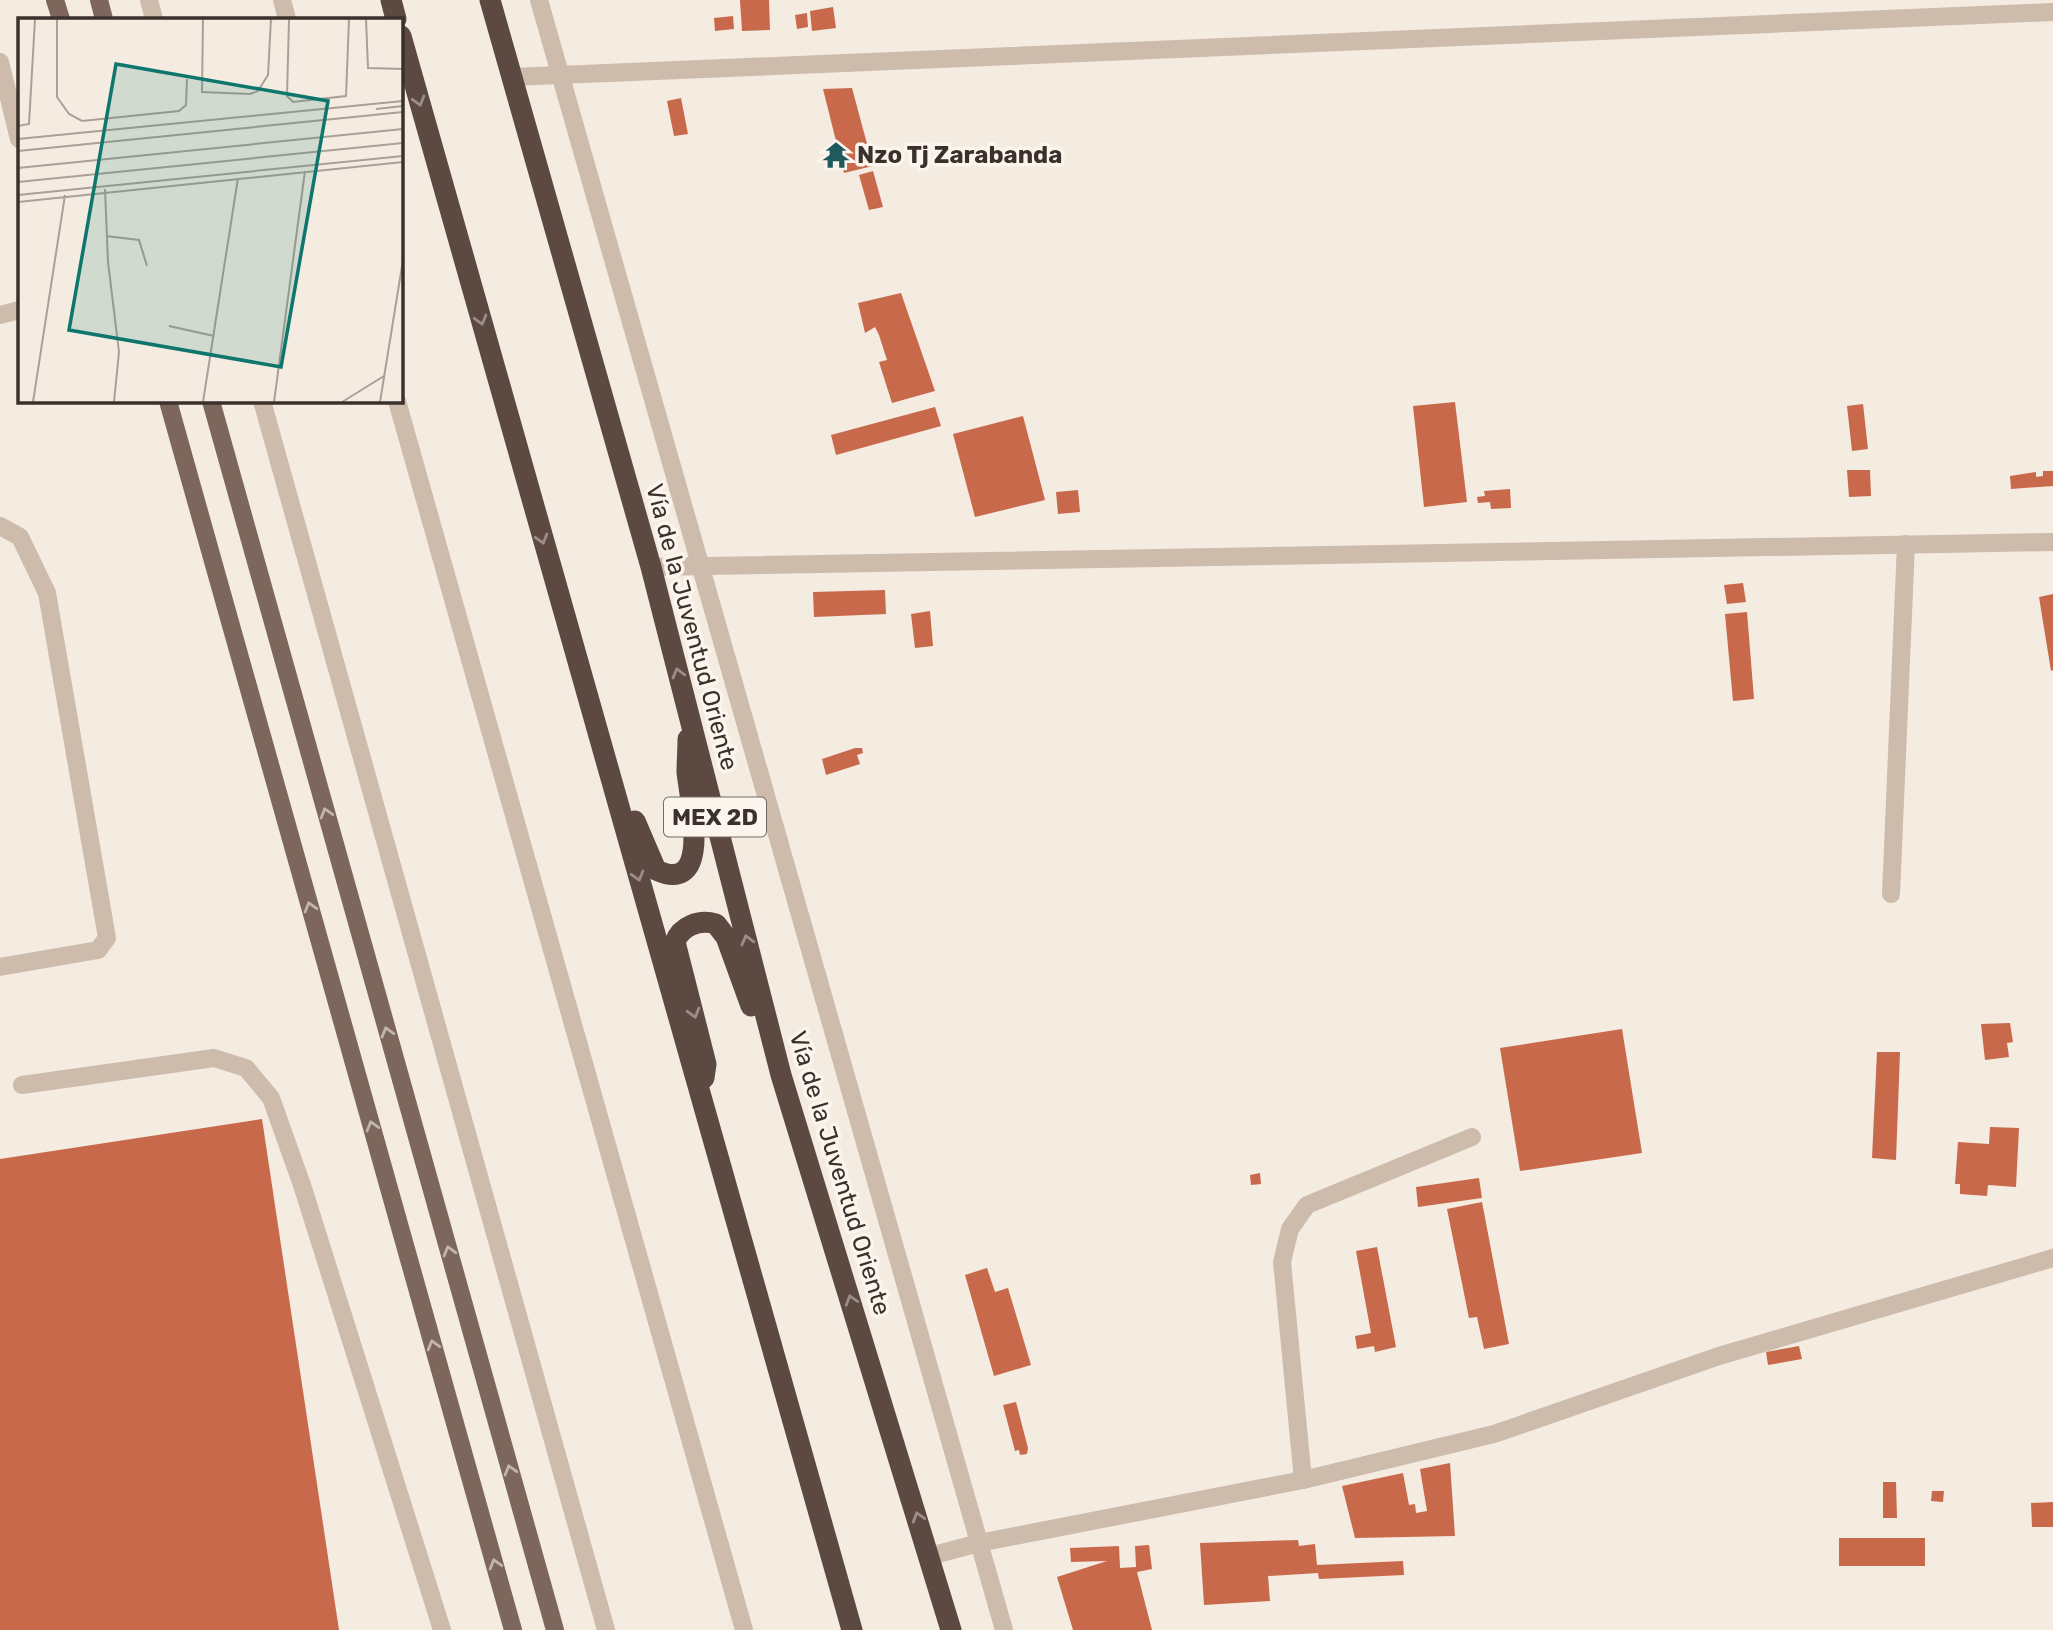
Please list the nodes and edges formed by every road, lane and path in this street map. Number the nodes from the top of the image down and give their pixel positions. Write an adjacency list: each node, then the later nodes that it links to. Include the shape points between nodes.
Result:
1 (55, 0): 9 (main road)
2 (99, 0): 10 (main road)
3 (149, 0): 11 (lane)
4 (282, 0): 12 (lane)
5 (391, 0): 13 (highway)
6 (491, 0): 17 (highway, Vía de la Juventud Oriente / MEX 2D)
7 (539, 0): 16 (lane)
8 (2053, 12): 16 (lane)
9 (61, 18)
10 (104, 18)
11 (154, 18)
12 (287, 18)
13 (396, 18)
14 (402, 40): 31 (highway, MEX 2D, one-way to 31)
15 (0, 61): 18 (lane)
16 (561, 76): 17 (lane); 28 (lane)
17 (512, 77): 29 (highway, Vía de la Juventud Oriente / MEX 2D)
18 (18, 135)
19 (18, 310): 20 (lane)
20 (0, 315)
21 (168, 402): 43 (main road, one-way to 21)
22 (211, 402): 44 (main road, one-way to 22)
23 (262, 402): 45 (lane)
24 (397, 402): 46 (lane)
25 (0, 526): 33 (lane, via 20,537 47,593 107,938 98,950)
26 (2053, 542): 27 (lane)
27 (1906, 544): 28 (lane); 32 (lane)
28 (701, 566): 29 (lane); 40 (lane)
29 (651, 567): 30 (highway, Vía de la Juventud Oriente / MEX 2D, one-way to 29)
30 (689, 715): 31 (highway, via 687,769 694,855 676,873 664,874 650,862 631,808); 34 (highway, Vía de la Juventud Oriente / MEX 2D, one-way to 30)
31 (599, 743): 36 (highway, MEX 2D, one-way to 36)
32 (1891, 894)
33 (0, 968)
34 (781, 1075): 36 (highway, one-way to 36, via 765,1046 726,937 716,924 696,923 683,929 675,942 706,1064); 41 (highway, Vía de la Juventud Oriente / MEX 2D, one-way to 34)
35 (22, 1085): 42 (lane, via 214,1058 246,1069 271,1098)
36 (702, 1100): 47 (highway, MEX 2D)
37 (1472, 1138): 39 (lane, via 1307,1205 1290,1229 1282,1262)
38 (2053, 1258): 39 (lane, via 1719,1356 1494,1434)
39 (1303, 1480): 40 (lane)
40 (979, 1543): 41 (lane); 49 (lane)
41 (930, 1556): 48 (highway, Vía de la Juventud Oriente / MEX 2D)
42 (442, 1630)
43 (513, 1630)
44 (555, 1630)
45 (606, 1630)
46 (744, 1630)
47 (852, 1630)
48 (951, 1630)
49 (1004, 1630)

